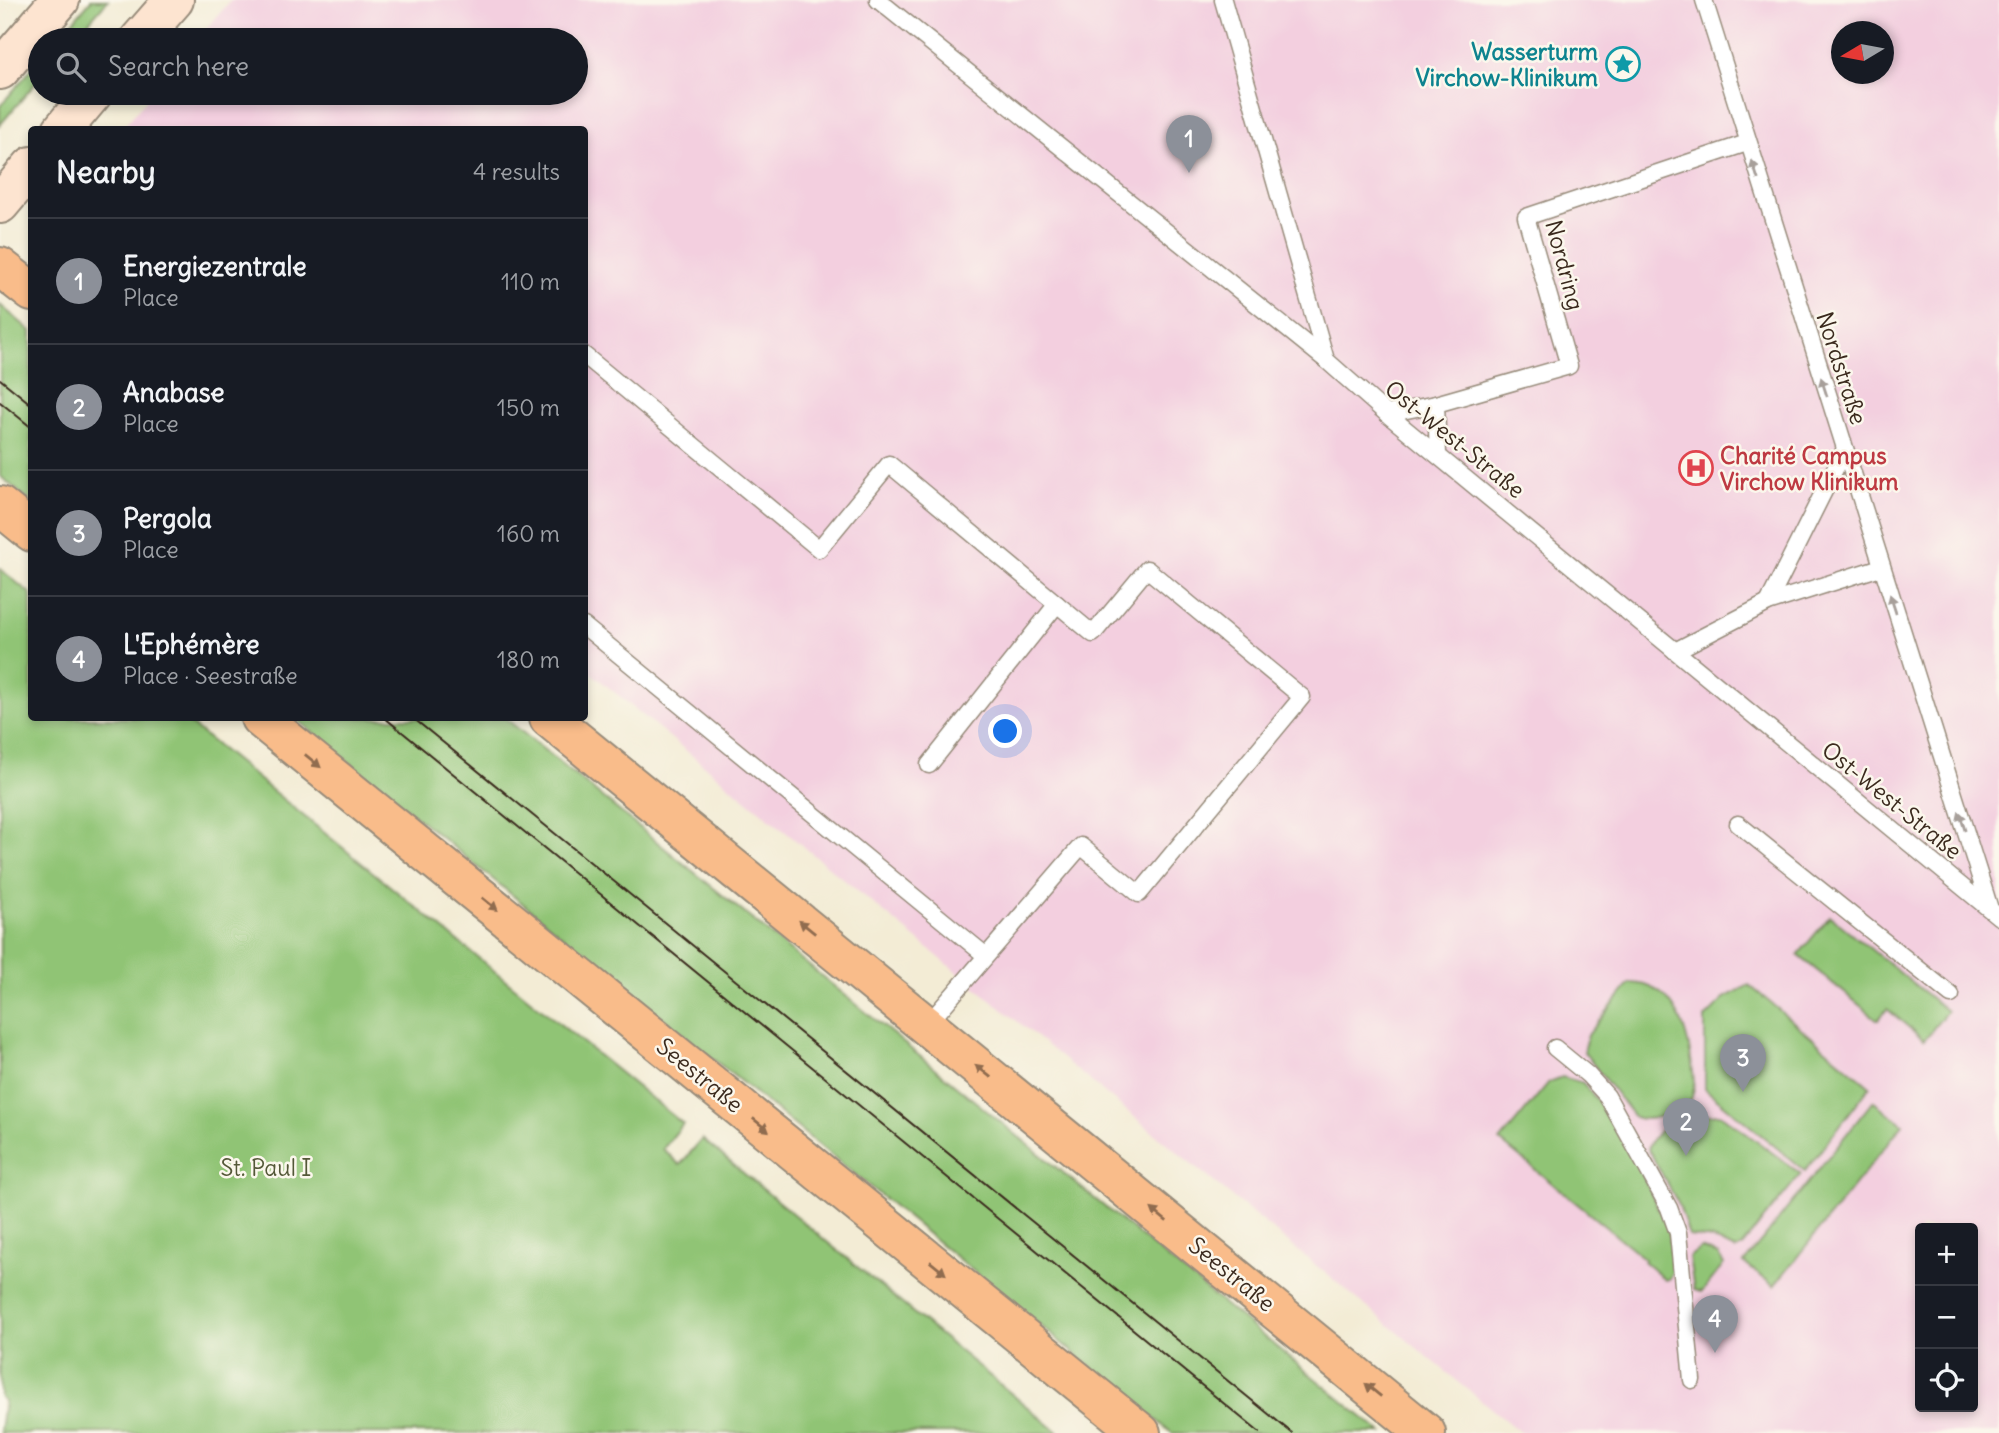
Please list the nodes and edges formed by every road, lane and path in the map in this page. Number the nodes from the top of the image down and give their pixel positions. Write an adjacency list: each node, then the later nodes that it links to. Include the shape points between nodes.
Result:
1 (60, 0): 5 (main road)
2 (878, 0): 16 (lane, Ost-West-Straße)
3 (1223, 0): 16 (lane)
4 (1704, 0): 10 (lane, Nordstraße)
5 (36, 28)
6 (28, 37): 7 (main road)
7 (0, 70)
8 (83, 105): 9 (main road)
9 (65, 126)
10 (1747, 143): 17 (lane, Nordring, via 1526,217 1569,366); 19 (lane, Nordstraße, one-way to 10)
11 (28, 171): 12 (main road)
12 (0, 204)
13 (0, 267): 14 (main road)
14 (28, 289)
15 (588, 358): 25 (lane, via 818,549 889,464)
16 (1326, 360): 18 (lane, Ost-West-Straße)
17 (1436, 404): 18 (lane); 20 (lane)
18 (1387, 414): 20 (lane, Ost-West-Straße)
19 (1844, 451): 23 (lane, Nordstraße); 24 (lane)
20 (1438, 454): 27 (lane, Ost-West-Straße)
21 (0, 506): 22 (main road)
22 (28, 529)
23 (1881, 567): 24 (lane); 32 (lane, Nordstraße, one-way to 23)
24 (1768, 603): 27 (lane)
25 (1057, 604): 30 (lane); 33 (lane, via 1093,634 1147,569 1302,697 1139,894 1081,846)
26 (588, 629): 33 (lane)
27 (1675, 651): 32 (lane, Ost-West-Straße)
28 (264, 721): 38 (main road, Seestraße, one-way to 38)
29 (554, 721): 35 (main road, Seestraße, one-way to 29)
30 (929, 765)
31 (1738, 824): 34 (lane)
32 (1994, 913)
33 (985, 955): 35 (lane)
34 (1951, 995)
35 (927, 1025): 39 (main road, Seestraße, one-way to 35)
36 (1555, 1048): 37 (lane, via 1607,1096 1669,1208 1678,1233)
37 (1692, 1380)
38 (1141, 1433)
39 (1426, 1433)

